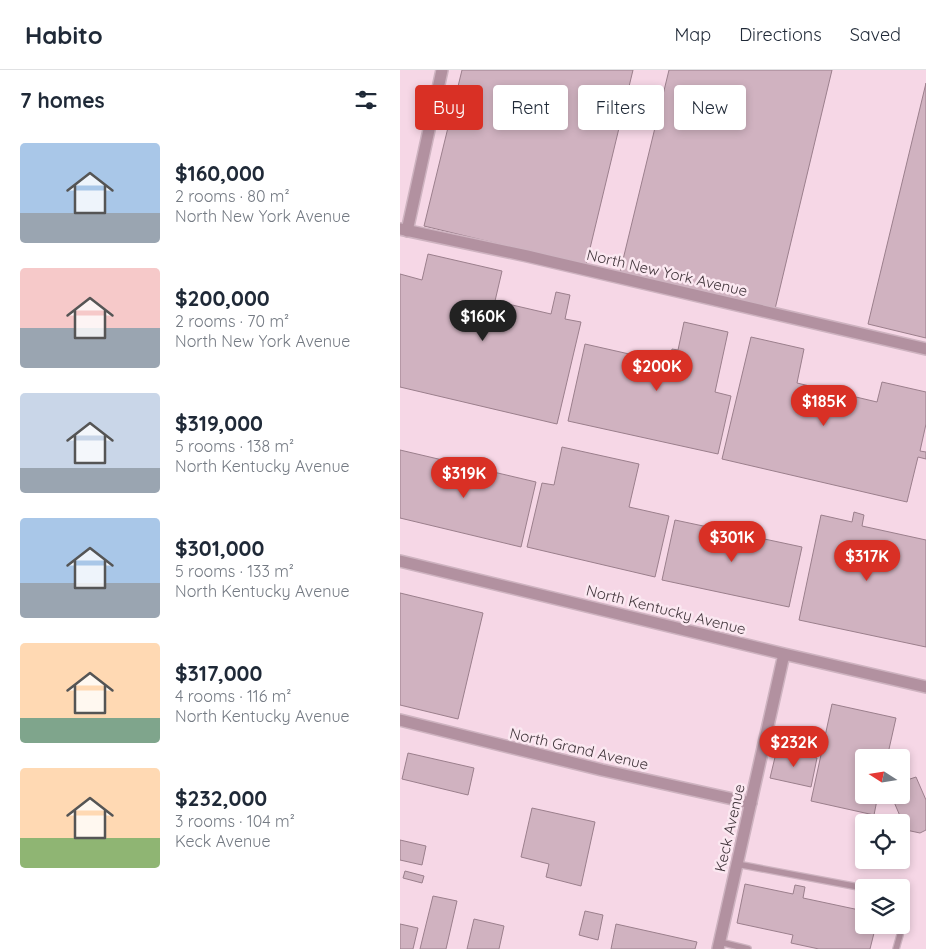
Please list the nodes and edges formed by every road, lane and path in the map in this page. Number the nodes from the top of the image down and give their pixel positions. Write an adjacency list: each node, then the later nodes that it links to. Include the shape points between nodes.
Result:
1 (442, 70): 2 (street)
2 (404, 230): 3 (street, North New York Avenue)
3 (926, 349)
4 (400, 560): 5 (street, North Kentucky Avenue)
5 (784, 654): 6 (street, North Kentucky Avenue); 8 (street, Keck Avenue)
6 (926, 687)
7 (400, 720): 8 (street, North Grand Avenue)
8 (751, 803): 9 (street, Keck Avenue)
9 (737, 864): 10 (lane); 12 (street, Keck Avenue)
10 (855, 886)
11 (900, 934): 14 (lane)
12 (719, 945): 13 (lane)
13 (748, 949)
14 (896, 949)

